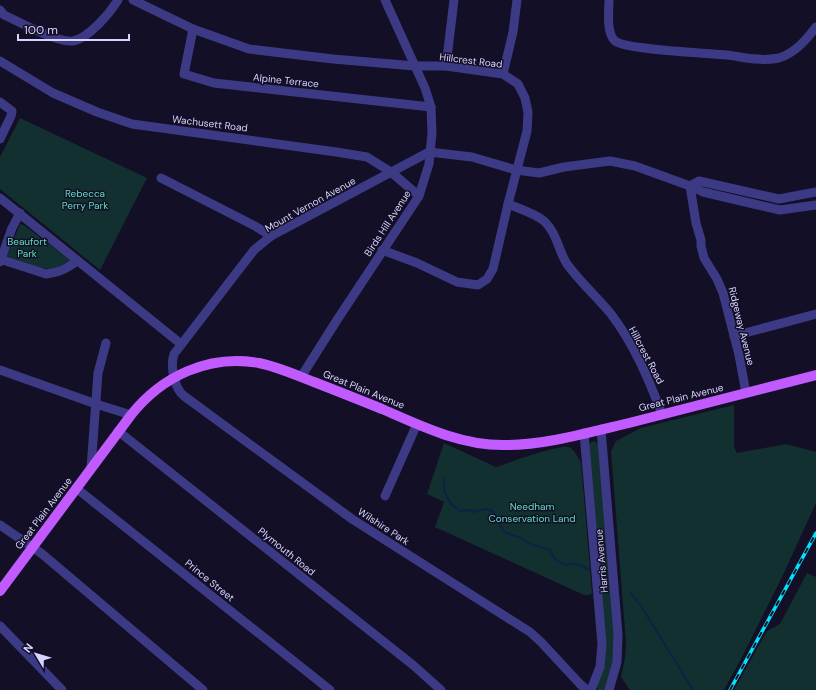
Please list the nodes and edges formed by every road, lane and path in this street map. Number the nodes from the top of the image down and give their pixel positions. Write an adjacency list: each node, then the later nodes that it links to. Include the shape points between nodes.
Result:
1 (118, 0): 7 (street, via 112,10 89,33 72,41 51,37 4,15)
2 (133, 0): 9 (street, Hillcrest Road)
3 (385, 0): 11 (street, Birds Hill Avenue)
4 (454, 0): 12 (street)
5 (517, 0): 13 (street, via 513,32)
6 (609, 0): 8 (street, via 609,26 615,41 650,49 758,59 778,58 798,48)
7 (0, 10)
8 (816, 28)
9 (193, 29): 11 (street, Hillcrest Road, via 249,49); 15 (street, Alpine Terrace, via 184,74 214,83)
10 (0, 61): 19 (street, Wachusett Road, via 53,93 132,124 367,157)
11 (415, 66): 12 (street, Hillcrest Road); 15 (street, Birds Hill Avenue)
12 (446, 66): 13 (street, Hillcrest Road)
13 (503, 74): 18 (street, Hillcrest Road, via 518,84 528,112 527,131)
14 (0, 102): 16 (street, via 12,111)
15 (431, 107): 17 (street, Birds Hill Avenue, via 432,133)
16 (0, 139)
17 (429, 152): 18 (street, via 472,157); 19 (street, Mount Vernon Avenue); 23 (street, Birds Hill Avenue, via 429,164)
18 (516, 170): 21 (street, via 539,173 610,161 635,166); 25 (street, Hillcrest Road)
19 (391, 172): 23 (street, Wachusett Road); 28 (street, Mount Vernon Avenue)
20 (161, 178): 28 (street)
21 (690, 186): 22 (street, via 699,181 779,199); 26 (street, via 703,192 780,210); 33 (street, Ridgeway Avenue, via 700,246 724,293)
22 (816, 192)
23 (419, 196): 29 (street, Birds Hill Avenue)
24 (0, 198): 27 (street)
25 (508, 204): 29 (street, via 493,269 487,279 478,285 457,282); 43 (street, Hillcrest Road, via 530,213 551,229 566,262 611,314 630,342)
26 (816, 205)
27 (20, 213): 30 (street); 31 (street)
28 (271, 236): 35 (street, Mount Vernon Avenue, via 254,250)
29 (382, 250): 39 (street, Birds Hill Avenue)
30 (0, 260): 31 (street, via 46,274 62,271)
31 (77, 261): 35 (street)
32 (816, 314): 33 (street)
33 (734, 336): 40 (street, Ridgeway Avenue)
34 (106, 343): 41 (street, via 98,373)
35 (181, 344): 38 (street, Mount Vernon Avenue, via 172,360)
36 (0, 370): 41 (street)
37 (816, 375): 40 (main road, Great Plain Avenue)
38 (174, 376): 39 (main road, Great Plain Avenue, via 198,366 232,361 268,365); 42 (main road, Great Plain Avenue, via 154,390); 59 (street, Wilshire Park, via 177,388 184,396 346,515 530,632)
39 (302, 377): 44 (main road, Great Plain Avenue)
40 (746, 393): 43 (main road, Great Plain Avenue)
41 (96, 404): 42 (street); 48 (street)
42 (131, 414): 46 (main road, Great Plain Avenue)
43 (662, 414): 45 (main road, Great Plain Avenue)
44 (417, 424): 47 (main road, Great Plain Avenue, via 458,440 502,445 523,445); 50 (street)
45 (601, 429): 47 (main road, Great Plain Avenue); 61 (street, Harris Avenue, via 618,634 617,662)
46 (118, 431): 48 (main road, Great Plain Avenue); 58 (street, Plymouth Road)
47 (584, 433): 60 (street, Harris Avenue, via 602,644 600,667)
48 (91, 468): 49 (main road, Great Plain Avenue)
49 (76, 488): 52 (main road, Great Plain Avenue); 57 (street, Prince Street)
50 (385, 496)
51 (0, 525): 52 (street)
52 (33, 547): 53 (main road, Great Plain Avenue); 56 (street)
53 (0, 591)
54 (0, 626): 55 (street)
55 (62, 690)
56 (203, 690)
57 (330, 690)
58 (441, 690)
59 (587, 690)
60 (591, 690)
61 (609, 690)

